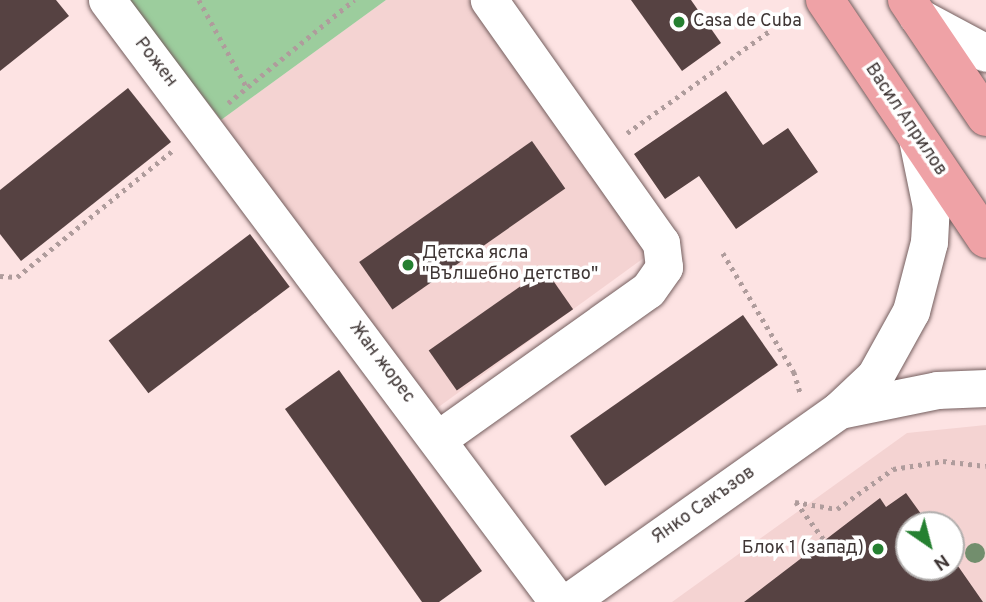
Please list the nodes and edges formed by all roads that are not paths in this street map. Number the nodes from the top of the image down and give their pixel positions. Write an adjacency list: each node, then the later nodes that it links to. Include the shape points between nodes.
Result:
1 (107, 0): 7 (street, Рожен)
2 (489, 0): 12 (street, via 661,243 664,267 648,290)
3 (825, 0): 8 (main road, Васил Априлов)
4 (912, 8): 5 (street); 6 (main road)
5 (986, 53)
6 (986, 117)
7 (203, 125): 12 (street, Жан жорес)
8 (917, 139): 9 (main road, Васил Априлов); 11 (street, Янко Сакъзов, via 931,208 929,242 911,311 875,376)
9 (986, 239)
10 (986, 388): 11 (street, Янко Сакъзов, via 937,390)
11 (839, 410): 14 (street, Янко Сакъзов)
12 (438, 439): 13 (street, Жан жорес)
13 (558, 602)
14 (568, 602)

